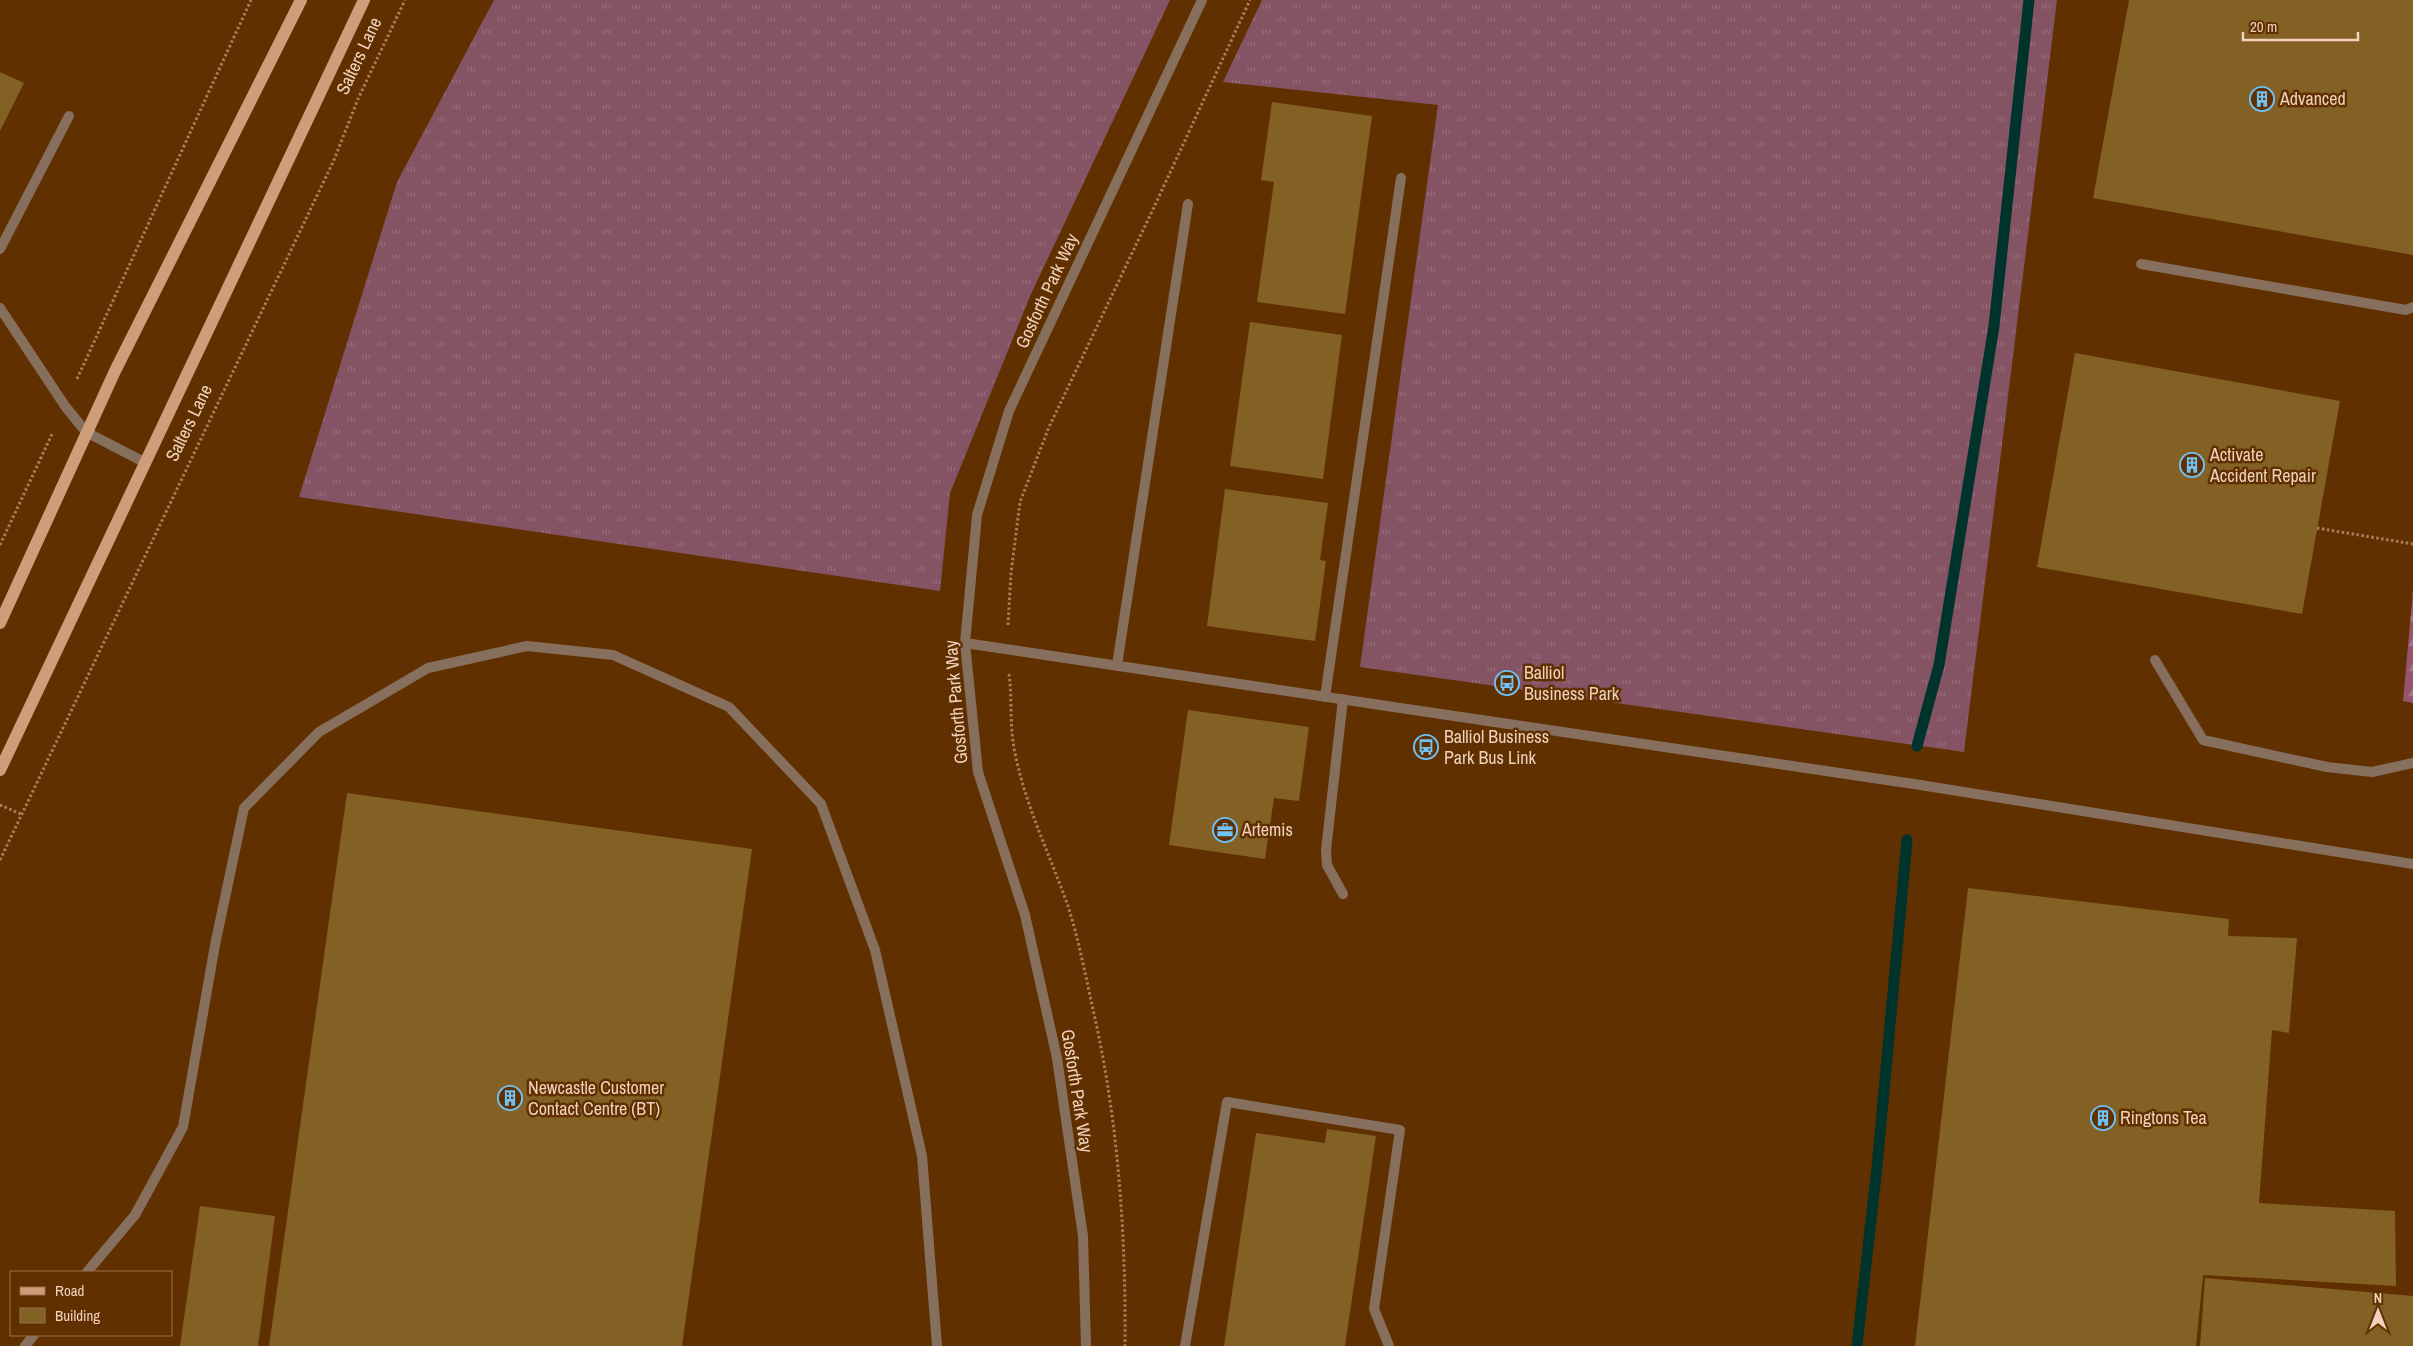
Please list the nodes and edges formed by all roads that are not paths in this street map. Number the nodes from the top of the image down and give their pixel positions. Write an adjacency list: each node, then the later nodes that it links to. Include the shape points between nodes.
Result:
1 (301, 0): 11 (main road)
2 (364, 0): 12 (main road, Salters Lane)
3 (1202, 0): 14 (street, Gosforth Park Way, via 1009,411 977,515)
4 (69, 116): 7 (street)
5 (1401, 178): 17 (street)
6 (1188, 204): 16 (street)
7 (0, 249)
8 (2141, 264): 9 (street, via 2406,310)
9 (2413, 307)
10 (0, 308): 11 (street)
11 (86, 432): 12 (street); 13 (main road)
12 (144, 462): 20 (main road, Salters Lane)
13 (0, 622)
14 (965, 643): 16 (street); 27 (street, Gosforth Park Way, via 978,772 1025,915 1058,1058 1083,1236)
15 (2155, 660): 19 (street, via 2203,740 2327,767 2372,772)
16 (1117, 665): 17 (street)
17 (1325, 697): 18 (street)
18 (1343, 699): 21 (street, via 1924,786); 22 (street, via 1326,850 1327,865)
19 (2413, 763)
20 (0, 770)
21 (2413, 864)
22 (1343, 894)
23 (88, 1271): 26 (street, via 135,1215 183,1127 244,808 318,732 428,668 527,646 614,655 729,707 821,804 875,950 922,1156)
24 (33, 1336): 25 (street)
25 (25, 1346)
26 (937, 1346)
27 (1086, 1346)
28 (1185, 1346): 29 (street, via 1227,1102 1400,1130 1374,1309)
29 (1389, 1346)

